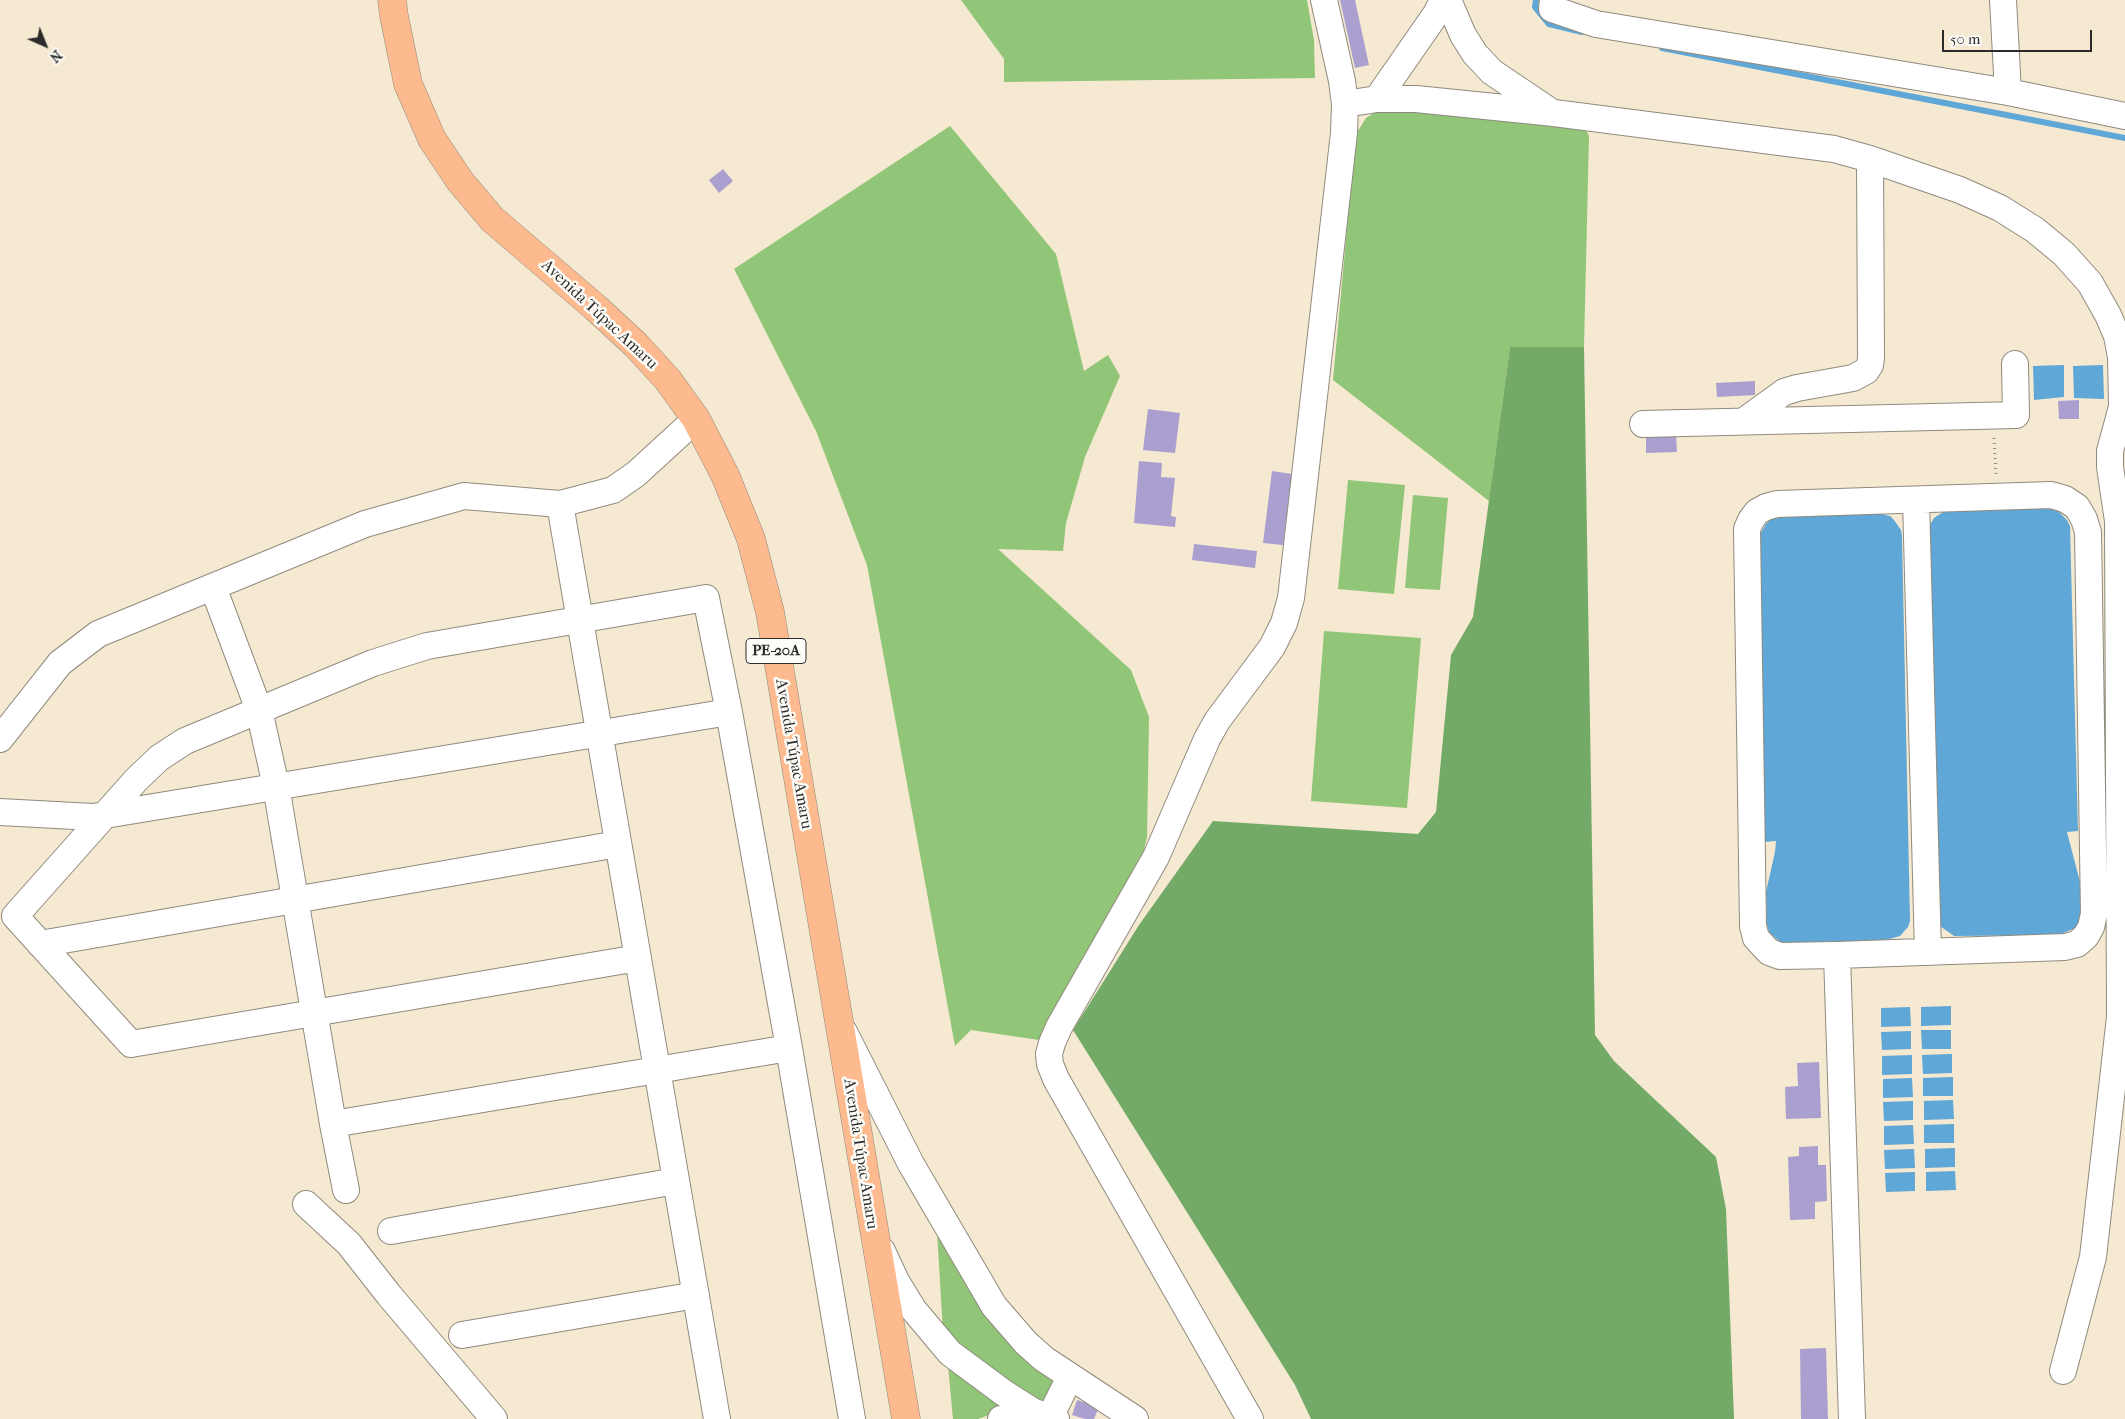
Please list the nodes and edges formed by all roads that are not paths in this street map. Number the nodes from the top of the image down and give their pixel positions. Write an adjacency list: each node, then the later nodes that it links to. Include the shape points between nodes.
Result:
1 (392, 0): 14 (highway, Avenida Túpac Amaru / PE-20A, via 408,84 432,139 460,181 492,219 636,345 668,380)
2 (1324, 0): 9 (street)
3 (1443, 0): 8 (street)
4 (1448, 0): 10 (street, via 1462,35 1475,54 1514,89)
5 (1553, 0): 7 (street, via 1552,9 1596,24)
6 (2003, 0): 7 (street)
7 (2008, 92): 11 (street)
8 (1377, 99): 9 (street); 10 (street, via 1416,99)
9 (1345, 104): 57 (street, via 1291,598 1284,623 1272,647 1217,720 1156,857 1059,1027 1049,1054 1056,1079)
10 (1554, 113): 12 (street, via 1834,149)
11 (2125, 116)
12 (1870, 159): 15 (street, via 1870,365 1853,378 1784,392); 30 (street, via 1960,190 2000,208 2035,230 2064,254 2090,283 2117,336 2121,357 2122,407 2110,451 2110,467 2118,521)
13 (2015, 364): 15 (street, via 2016,415)
14 (696, 419): 18 (street, via 636,474 613,490); 37 (highway, Avenida Túpac Amaru / PE-20A, via 726,475 751,540 770,612)
15 (1744, 421): 16 (street)
16 (1643, 424)
17 (1916, 500): 31 (street, via 2051,495 2065,499 2084,519 2088,532 2094,914); 33 (street); 34 (street, via 1777,504 1758,512 1747,530 1753,926 1756,938 1769,952 1780,956)
18 (560, 504): 19 (street, via 464,496 365,524); 20 (street)
19 (213, 587): 21 (street); 24 (street, via 98,634 60,663)
20 (579, 620): 21 (street, via 427,646 373,663); 22 (street, via 706,598); 23 (street)
21 (259, 710): 25 (street); 27 (street, via 184,741 159,758)
22 (729, 712): 23 (street); 38 (street)
23 (599, 733): 25 (street); 28 (street)
24 (0, 738)
25 (276, 786): 27 (street); 29 (street)
26 (0, 812): 27 (street)
27 (105, 815): 32 (street, via 15,916)
28 (618, 844): 29 (street); 35 (street)
29 (295, 900): 32 (street); 36 (street)
30 (2118, 935): 31 (street); 48 (street, via 2120,1017 2093,1257)
31 (2086, 936): 33 (street, via 2077,944 2065,947)
32 (40, 944): 36 (street, via 131,1044)
33 (1928, 952): 34 (street)
34 (1837, 955): 58 (street)
35 (638, 958): 36 (street); 39 (street)
36 (314, 1013): 40 (street)
37 (838, 1021): 45 (highway, Avenida Túpac Amaru / PE-20A); 49 (street, via 911,1164 994,1306 1026,1343)
38 (790, 1048): 39 (street); 53 (street)
39 (657, 1070): 40 (street); 41 (street)
40 (333, 1124): 42 (street)
41 (676, 1181): 44 (street); 46 (street)
42 (346, 1190)
43 (306, 1204): 51 (street, via 349,1244)
44 (391, 1231)
45 (874, 1235): 50 (street, via 896,1281 914,1309 950,1353 973,1371); 54 (highway, Avenida Túpac Amaru / PE-20A)
46 (696, 1295): 47 (street); 52 (street)
47 (462, 1335)
48 (2063, 1371)
49 (1070, 1377): 50 (street); 56 (street)
50 (1047, 1416): 55 (street)
51 (494, 1419)
52 (717, 1419)
53 (852, 1419)
54 (906, 1419)
55 (1001, 1419)
56 (1135, 1419)
57 (1250, 1419)
58 (1852, 1419)

